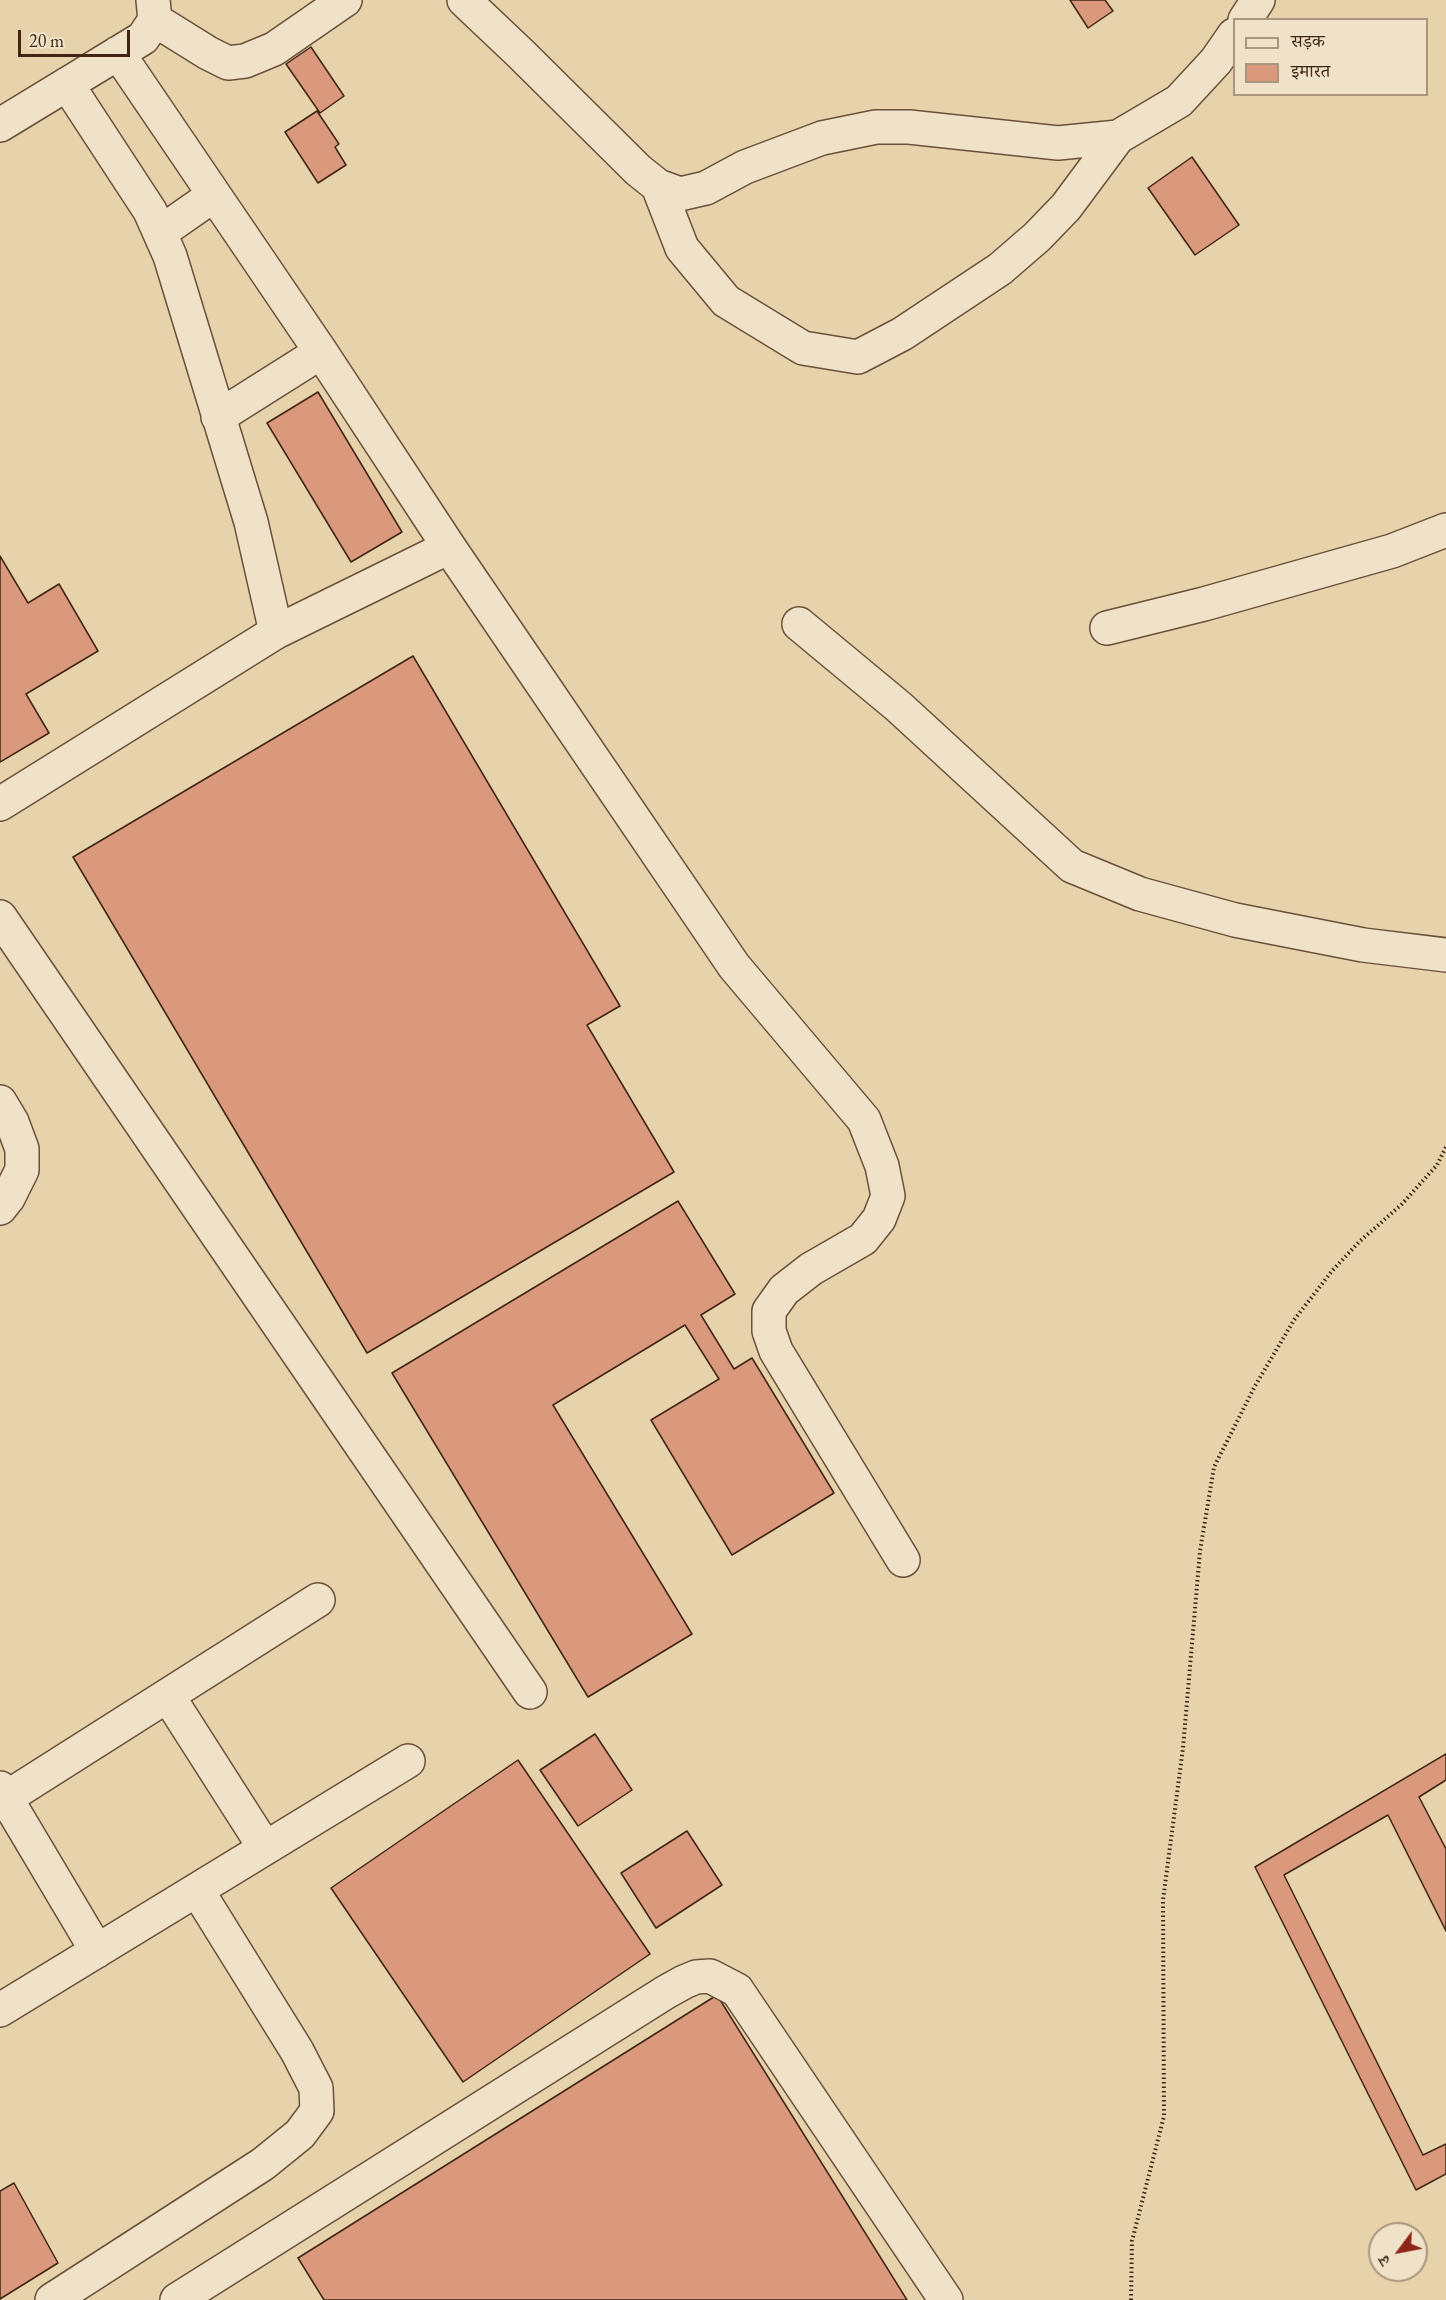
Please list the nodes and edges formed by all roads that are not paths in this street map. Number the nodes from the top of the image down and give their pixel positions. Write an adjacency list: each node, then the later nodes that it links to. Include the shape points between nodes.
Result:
1 (345, 0): 4 (street, via 274,49 245,61 228,63 208,53)
2 (464, 0): 11 (street)
3 (1258, 0): 5 (street)
4 (154, 10): 7 (street, via 143,38)
5 (1246, 18)
6 (1233, 36): 10 (street, via 1179,101)
7 (118, 53): 8 (street); 12 (street)
8 (67, 84): 9 (street); 13 (street)
9 (0, 125)
10 (1118, 137): 11 (street, via 1058,143 876,127 822,138 745,167 706,188 680,194); 11 (street, via 1066,207 1007,263 902,334 858,357 803,348 726,301 682,248)
11 (658, 186)
12 (214, 195): 13 (street); 14 (street)
13 (161, 232): 15 (street)
14 (321, 352): 15 (street); 17 (street)
15 (218, 417): 20 (street, via 251,522)
16 (1446, 530): 19 (street, via 1392,551)
17 (449, 547): 20 (street); 26 (street, via 734,966 864,1120 882,1166 888,1196 879,1220 863,1239 784,1290 769,1311 769,1331 776,1352)
18 (799, 624): 23 (street, via 899,707 1072,866 1140,894 1235,920 1363,945)
19 (1107, 628)
20 (276, 632): 21 (street)
21 (0, 804)
22 (0, 916): 28 (street)
23 (1446, 955)
24 (0, 1101): 25 (street, via 22,1149 22,1170)
25 (0, 1208)
26 (903, 1560)
27 (318, 1600): 29 (street)
28 (530, 1692)
29 (168, 1696): 31 (street); 32 (street)
30 (408, 1761): 32 (street)
31 (3, 1793): 34 (street)
32 (264, 1848): 33 (street)
33 (197, 1890): 34 (street); 37 (street, via 297,2051 316,2088 317,2111 300,2134 263,2164)
34 (97, 1951): 35 (street)
35 (0, 2010)
36 (189, 2297): 38 (street, via 666,1992 684,1982 710,1976 737,1990)
37 (52, 2300)
38 (946, 2300)

